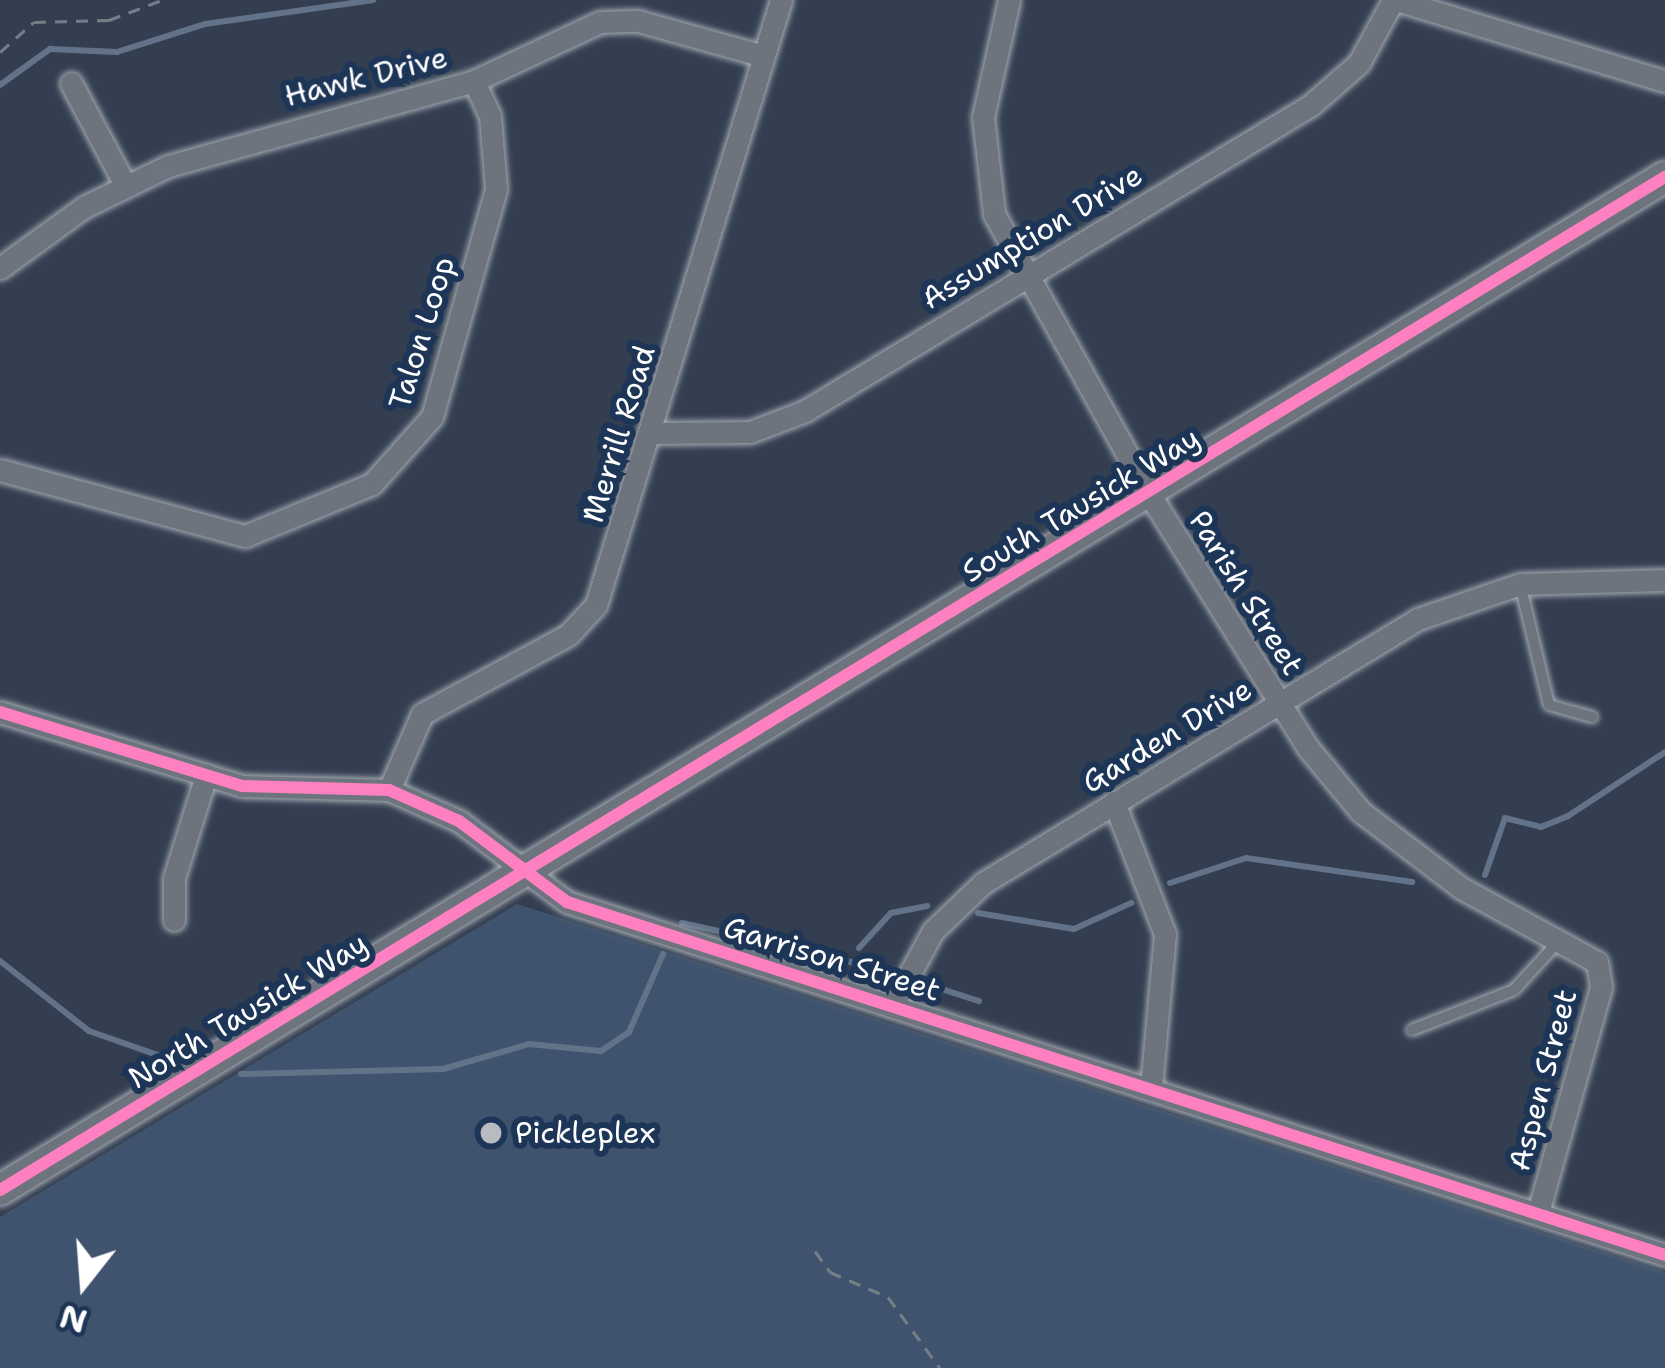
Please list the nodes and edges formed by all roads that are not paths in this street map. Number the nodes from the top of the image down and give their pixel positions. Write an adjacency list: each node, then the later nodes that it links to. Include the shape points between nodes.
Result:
1 (781, 0): 4 (street, Merrill Road)
2 (1010, 0): 11 (street, Parish Street, via 982,149 994,214)
3 (1395, 0): 6 (street); 11 (street, Assumption Drive, via 1376,40 1324,95)
4 (763, 56): 5 (street, Hawk Drive, via 617,20); 12 (street, Merrill Road)
5 (474, 81): 9 (street, Hawk Drive, via 261,134); 13 (street, Talon Loop, via 490,116 496,189 432,416 372,484 245,536)
6 (1665, 81)
7 (71, 83): 9 (street)
8 (1665, 178): 14 (main road, South Tausick Way)
9 (125, 185): 10 (street, Hawk Drive)
10 (0, 268)
11 (1023, 276): 12 (street, Assumption Drive, via 778,423); 14 (street, Parish Street)
12 (651, 433): 21 (street, Merrill Road, via 585,622 431,705)
13 (0, 470)
14 (1148, 492): 17 (street, Parish Street); 23 (main road, South Tausick Way)
15 (1665, 580): 16 (street, Garden Drive)
16 (1520, 584): 17 (street, Garden Drive, via 1418,619); 19 (lane, via 1549,705)
17 (1279, 704): 22 (street, Garden Drive); 25 (street, Parish Street, via 1394,841)
18 (0, 712): 20 (street, Garrison Street)
19 (1592, 717)
20 (206, 776): 21 (street, Garrison Street, via 272,790); 24 (street, via 174,878)
21 (389, 790): 23 (street, Garrison Street, via 459,820)
22 (1114, 802): 27 (street, Garden Drive, via 950,910); 29 (street, via 1165,934)
23 (521, 873): 27 (street, Garrison Street, via 567,902); 30 (main road, North Tausick Way)
24 (173, 920)
25 (1560, 940): 26 (street, Parish Street); 28 (lane, via 1514,990)
26 (1598, 962): 31 (street, Aspen Street, via 1601,987)
27 (894, 1003): 29 (street, Garrison Street)
28 (1412, 1030)
29 (1151, 1087): 31 (street, Garrison Street)
30 (0, 1190)
31 (1538, 1213): 32 (street, Garrison Street)
32 (1665, 1255)

